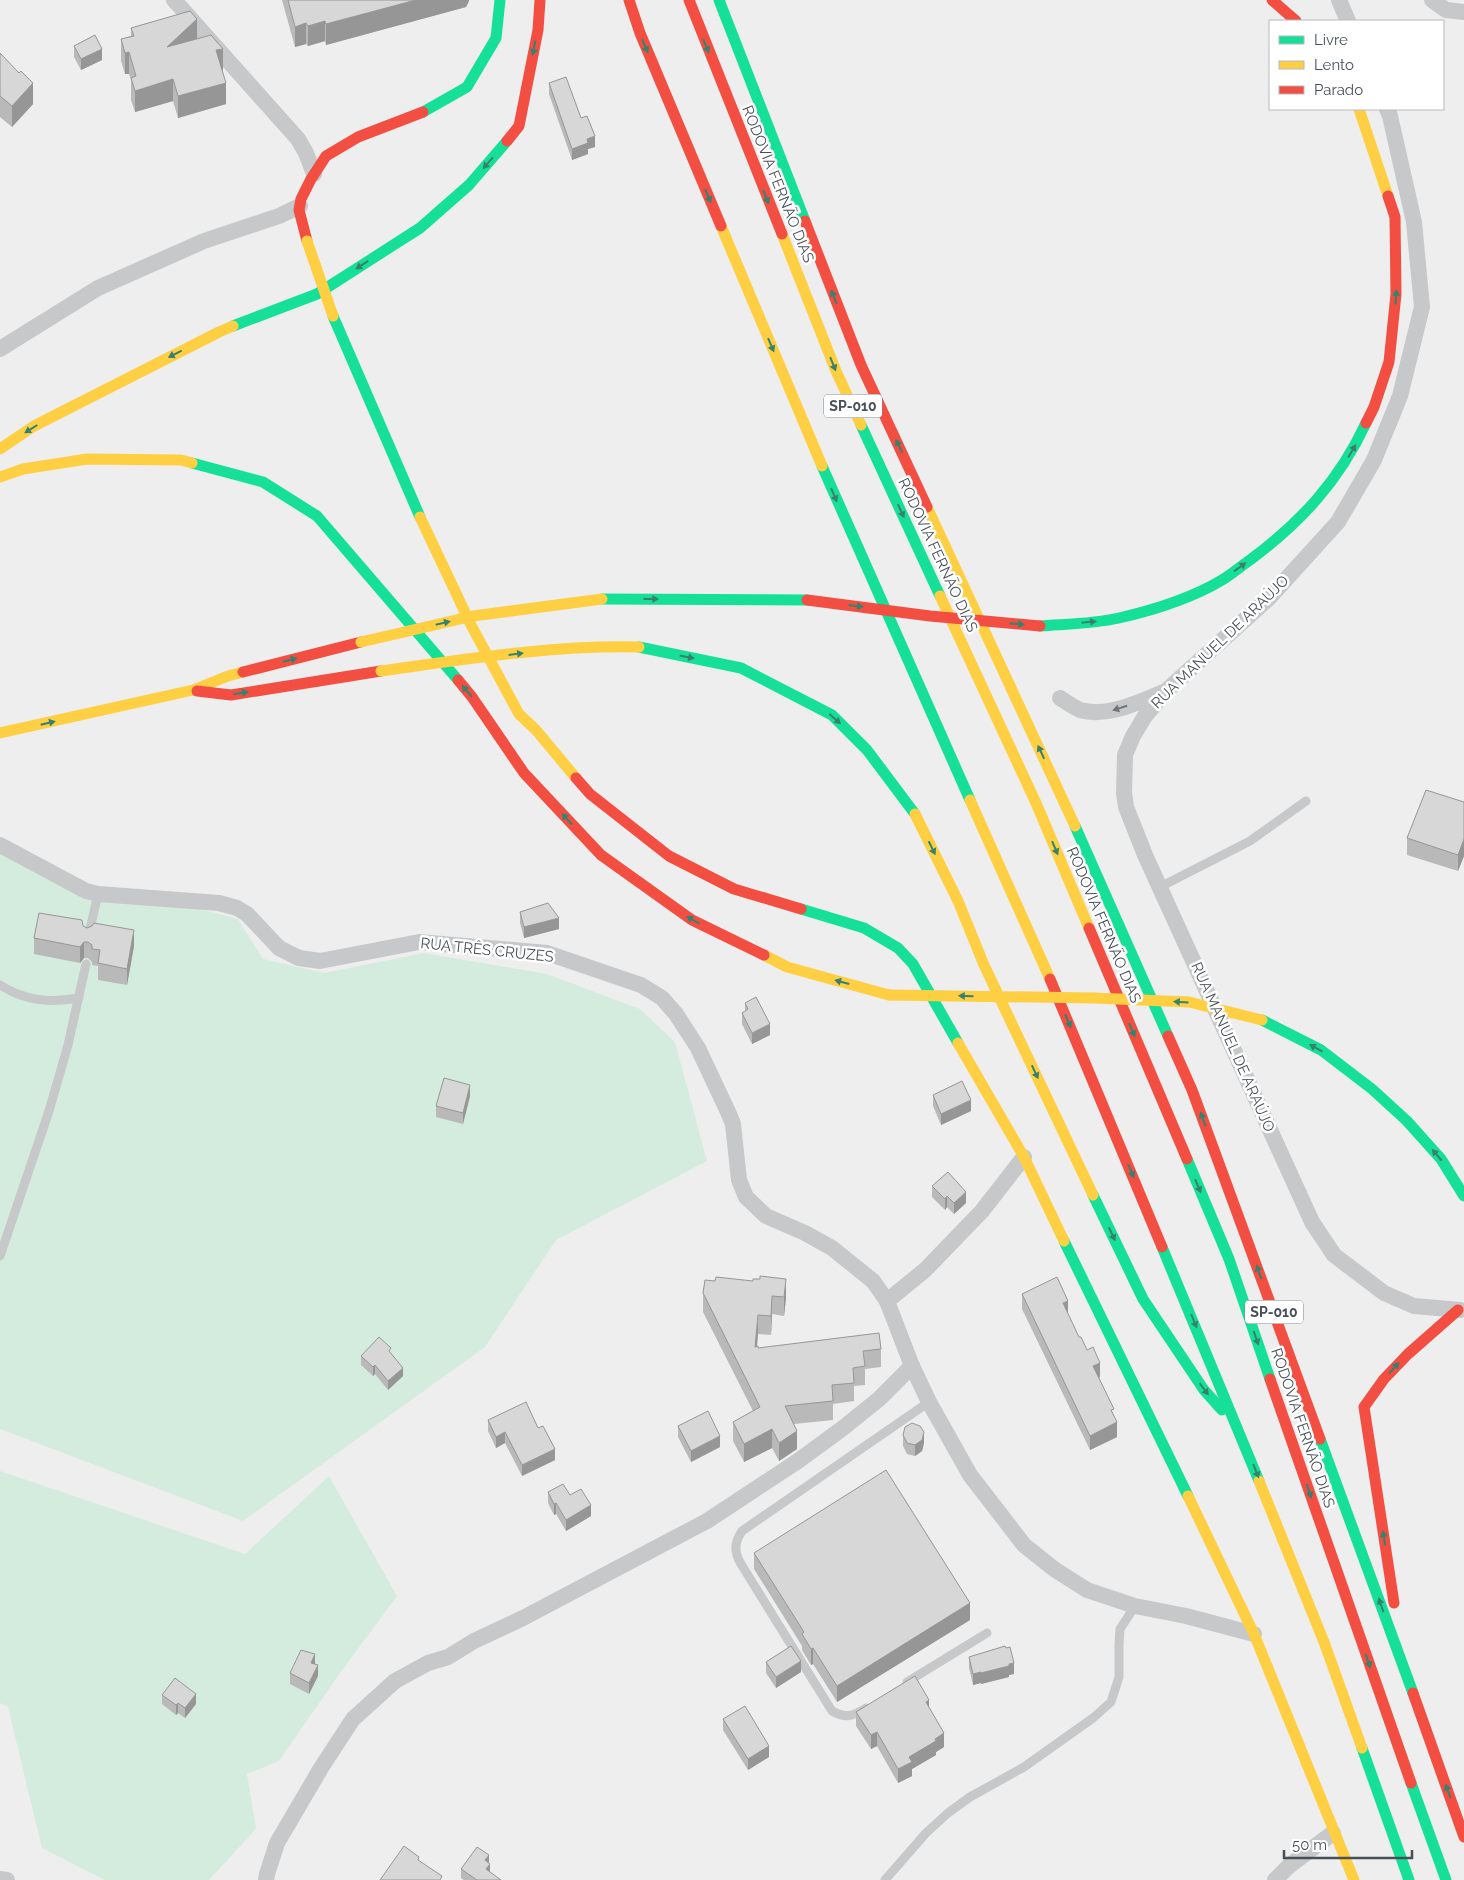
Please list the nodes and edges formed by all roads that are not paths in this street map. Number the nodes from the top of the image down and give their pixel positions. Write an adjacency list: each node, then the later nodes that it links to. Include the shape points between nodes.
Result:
1 (174, 0): 15 (street, via 298,138)
2 (500, 0): 15 (main road, via 496,38 468,87 428,110 358,137 326,156)
3 (540, 0): 18 (main road, one-way to 18, via 538,30 520,126 469,185 420,228 317,294 219,332 34,426)
4 (629, 0): 39 (main road, one-way to 39, via 839,507 1042,960)
5 (689, 0): 55 (main road, RODOVIA FERNÃO DIAS / SP-010, one-way to 55, via 836,371 1036,803 1229,1259)
6 (719, 0): 43 (main road, RODOVIA FERNÃO DIAS / SP-010, one-way to 6, via 1192,1090 1062,796 862,365)
7 (1272, 0): 11 (main road)
8 (1339, 0): 12 (street)
9 (1432, 0): 10 (street, via 1446,10)
10 (1464, 12)
11 (1295, 20)
12 (1348, 20)
13 (1359, 110): 20 (main road, one-way to 13, bridge, via 228,676 473,616 602,599 808,600 1040,626 1088,623 1136,614 1184,598 1222,580 1276,540 1317,500 1353,451 1374,407 1389,362 1396,294 1395,217)
14 (1387, 110): 21 (street, RUA MANUEL DE ARAÚJO, via 1414,222 1422,307 1400,396 1374,460 1338,522 1270,597)
15 (314, 174): 16 (main road)
16 (300, 206): 17 (street, via 204,240 98,288); 32 (main road, bridge, via 301,222 333,316 425,528 471,625 519,714 590,794 668,856 734,889 864,928 898,948 914,964)
17 (0, 349)
18 (0, 449)
19 (0, 477): 33 (main road, one-way to 19, bridge, via 1441,1158 1372,1089 1321,1050 1262,1020 1189,1002 889,995 787,967 692,920 601,855 524,773 472,697 317,516 263,482 181,460 87,459 23,469)
20 (193, 690): 23 (main road, one-way to 20); 39 (main road, one-way to 39, bridge, via 231,695 381,671 604,645 639,648 741,668 832,716 867,750 916,816 1143,1299 1204,1390)
21 (1166, 691): 22 (street, one-way to 22, via 1114,710 1096,713 1079,709); 26 (street, RUA MANUEL DE ARAÚJO, via 1133,736 1125,755 1124,784 1126,807)
22 (1060, 698)
23 (0, 733)
24 (1306, 801): 26 (lane, via 1250,841)
25 (0, 844): 27 (street, RUA TRÊS CRUZES, via 86,891)
26 (1160, 887): 36 (street, RUA MANUEL DE ARAÚJO, via 1312,1222 1334,1255 1384,1292 1414,1306)
27 (98, 894): 28 (lane); 35 (street, RUA TRÊS CRUZES, via 219,903 237,908 247,914 279,948 299,958 320,961 418,942 547,953 641,985 662,998 698,1048 733,1124 739,1180 746,1197 766,1216 832,1248 873,1281)
28 (88, 938)
29 (86, 964): 31 (lane)
30 (0, 986): 31 (lane, via 32,999 56,1002)
31 (79, 998): 34 (lane, via 52,1102)
32 (1024, 1157): 35 (street, via 982,1211 925,1270); 42 (main road)
33 (1464, 1196)
34 (0, 1256)
35 (887, 1300): 37 (street, RUA TRÊS CRUZES)
36 (1461, 1310): 43 (main road, one-way to 36, via 1364,1407 1408,1354)
37 (912, 1366): 38 (street, RUA TRÊS CRUZES); 50 (street, via 879,1400 843,1428 707,1521 448,1657 428,1662 395,1681 354,1720 320,1768 277,1843)
38 (929, 1402): 40 (street, RUA TRÊS CRUZES, via 970,1475 1024,1545 1087,1590); 45 (lane, via 742,1531 736,1540 735,1554 740,1564 832,1711 850,1717)
39 (1238, 1427): 54 (main road, one-way to 54, via 1324,1642)
40 (1135, 1606): 42 (street, RUA TRÊS CRUZES); 51 (lane, via 1120,1629 1120,1677 1111,1702 1024,1767 948,1813)
41 (987, 1633): 44 (lane)
42 (1254, 1634): 46 (main road)
43 (1405, 1673): 47 (main road, RODOVIA FERNÃO DIAS / SP-010, one-way to 43)
44 (899, 1687)
45 (875, 1702)
46 (1334, 1833): 52 (street); 53 (main road)
47 (1464, 1837)
48 (0, 1879): 49 (street)
49 (7, 1880)
50 (266, 1880)
51 (885, 1880)
52 (1275, 1880)
53 (1354, 1880)
54 (1409, 1880)
55 (1446, 1880)

